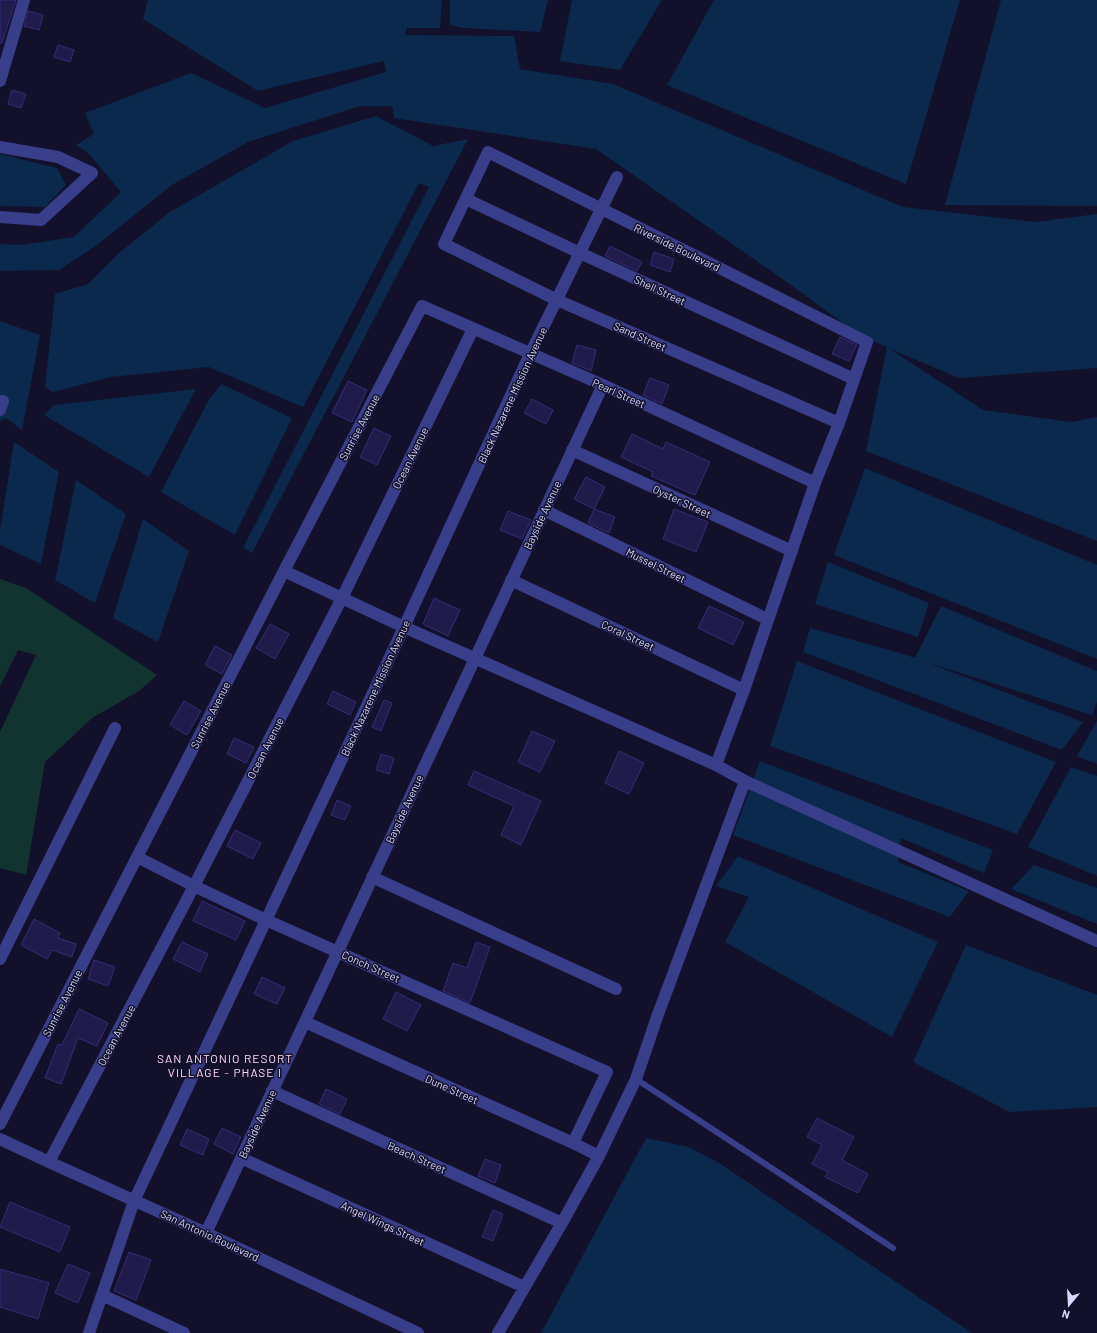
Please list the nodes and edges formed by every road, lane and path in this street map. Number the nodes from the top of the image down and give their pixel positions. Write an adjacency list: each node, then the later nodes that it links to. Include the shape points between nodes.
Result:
1 (24, 0): 2 (street)
2 (5, 47): 3 (street)
3 (0, 81)
4 (0, 146): 8 (street, via 58,157 92,173 41,220)
5 (617, 177): 7 (street, Black Nazarene Mission Avenue)
6 (466, 199): 7 (street, Riverside Boulevard, via 488,152); 9 (street, Shell Street); 10 (street, Sand Street, via 444,244)
7 (601, 210): 9 (street, Black Nazarene Mission Avenue); 14 (street, Riverside Boulevard, via 867,342)
8 (0, 217)
9 (580, 254): 10 (street, Black Nazarene Mission Avenue); 14 (street, Shell Street)
10 (557, 300): 13 (street, Black Nazarene Mission Avenue); 18 (street, Sand Street)
11 (422, 306): 12 (street, Pearl Street); 23 (street, Sunrise Avenue)
12 (473, 329): 13 (street, Pearl Street); 25 (street, Ocean Avenue)
13 (530, 354): 15 (street, Pearl Street); 27 (street, Black Nazarene Mission Avenue)
14 (854, 380): 18 (street)
15 (602, 385): 19 (street, Bayside Avenue); 20 (street, Pearl Street)
16 (0, 401): 17 (street, via 3,401)
17 (0, 410)
18 (839, 423): 20 (street)
19 (572, 450): 21 (street, Bayside Avenue); 22 (street, Oyster Street)
20 (814, 483): 22 (street)
21 (544, 510): 24 (street, Bayside Avenue); 26 (street, Mussel Street)
22 (792, 551): 26 (street)
23 (284, 571): 25 (street); 33 (street, Sunrise Avenue)
24 (511, 580): 28 (street, Bayside Avenue); 29 (street, Coral Street)
25 (342, 598): 27 (street); 35 (street, Ocean Avenue)
26 (767, 619): 29 (street)
27 (404, 627): 28 (street); 36 (street, Black Nazarene Mission Avenue)
28 (475, 658): 31 (street); 34 (street, Bayside Avenue)
29 (744, 690): 31 (street)
30 (114, 728): 39 (street)
31 (716, 765): 32 (street)
32 (745, 781): 37 (street); 42 (street)
33 (137, 857): 35 (street, Conch Street); 44 (street, Sunrise Avenue)
34 (372, 877): 38 (street, Bayside Avenue); 40 (street)
35 (194, 886): 36 (street, Conch Street); 49 (street, Ocean Avenue)
36 (266, 920): 38 (street, Conch Street); 50 (street, Black Nazarene Mission Avenue)
37 (1097, 941)
38 (338, 951): 41 (street, Bayside Avenue); 46 (street, Conch Street, via 607,1072)
39 (0, 959)
40 (616, 989)
41 (305, 1022): 43 (street, Bayside Avenue); 46 (street, Dune Street)
42 (636, 1079): 47 (street); 53 (lane)
43 (272, 1091): 48 (street, Bayside Avenue); 51 (street, Beach Street)
44 (0, 1124)
45 (0, 1139): 49 (street, San Antonio Boulevard)
46 (573, 1143): 47 (street, Dune Street)
47 (599, 1156): 51 (street)
48 (241, 1158): 52 (street, Bayside Avenue); 54 (street, Angel Wings Street)
49 (49, 1162): 50 (street, San Antonio Boulevard)
50 (134, 1201): 52 (street, San Antonio Boulevard); 55 (street, Black Nazarene Mission Avenue)
51 (562, 1223): 54 (street)
52 (206, 1233): 58 (street, San Antonio Boulevard)
53 (893, 1248)
54 (524, 1288): 59 (street)
55 (102, 1296): 56 (street, Black Nazarene Mission Avenue); 57 (street)
56 (89, 1333)
57 (184, 1333)
58 (418, 1333)
59 (498, 1333)

